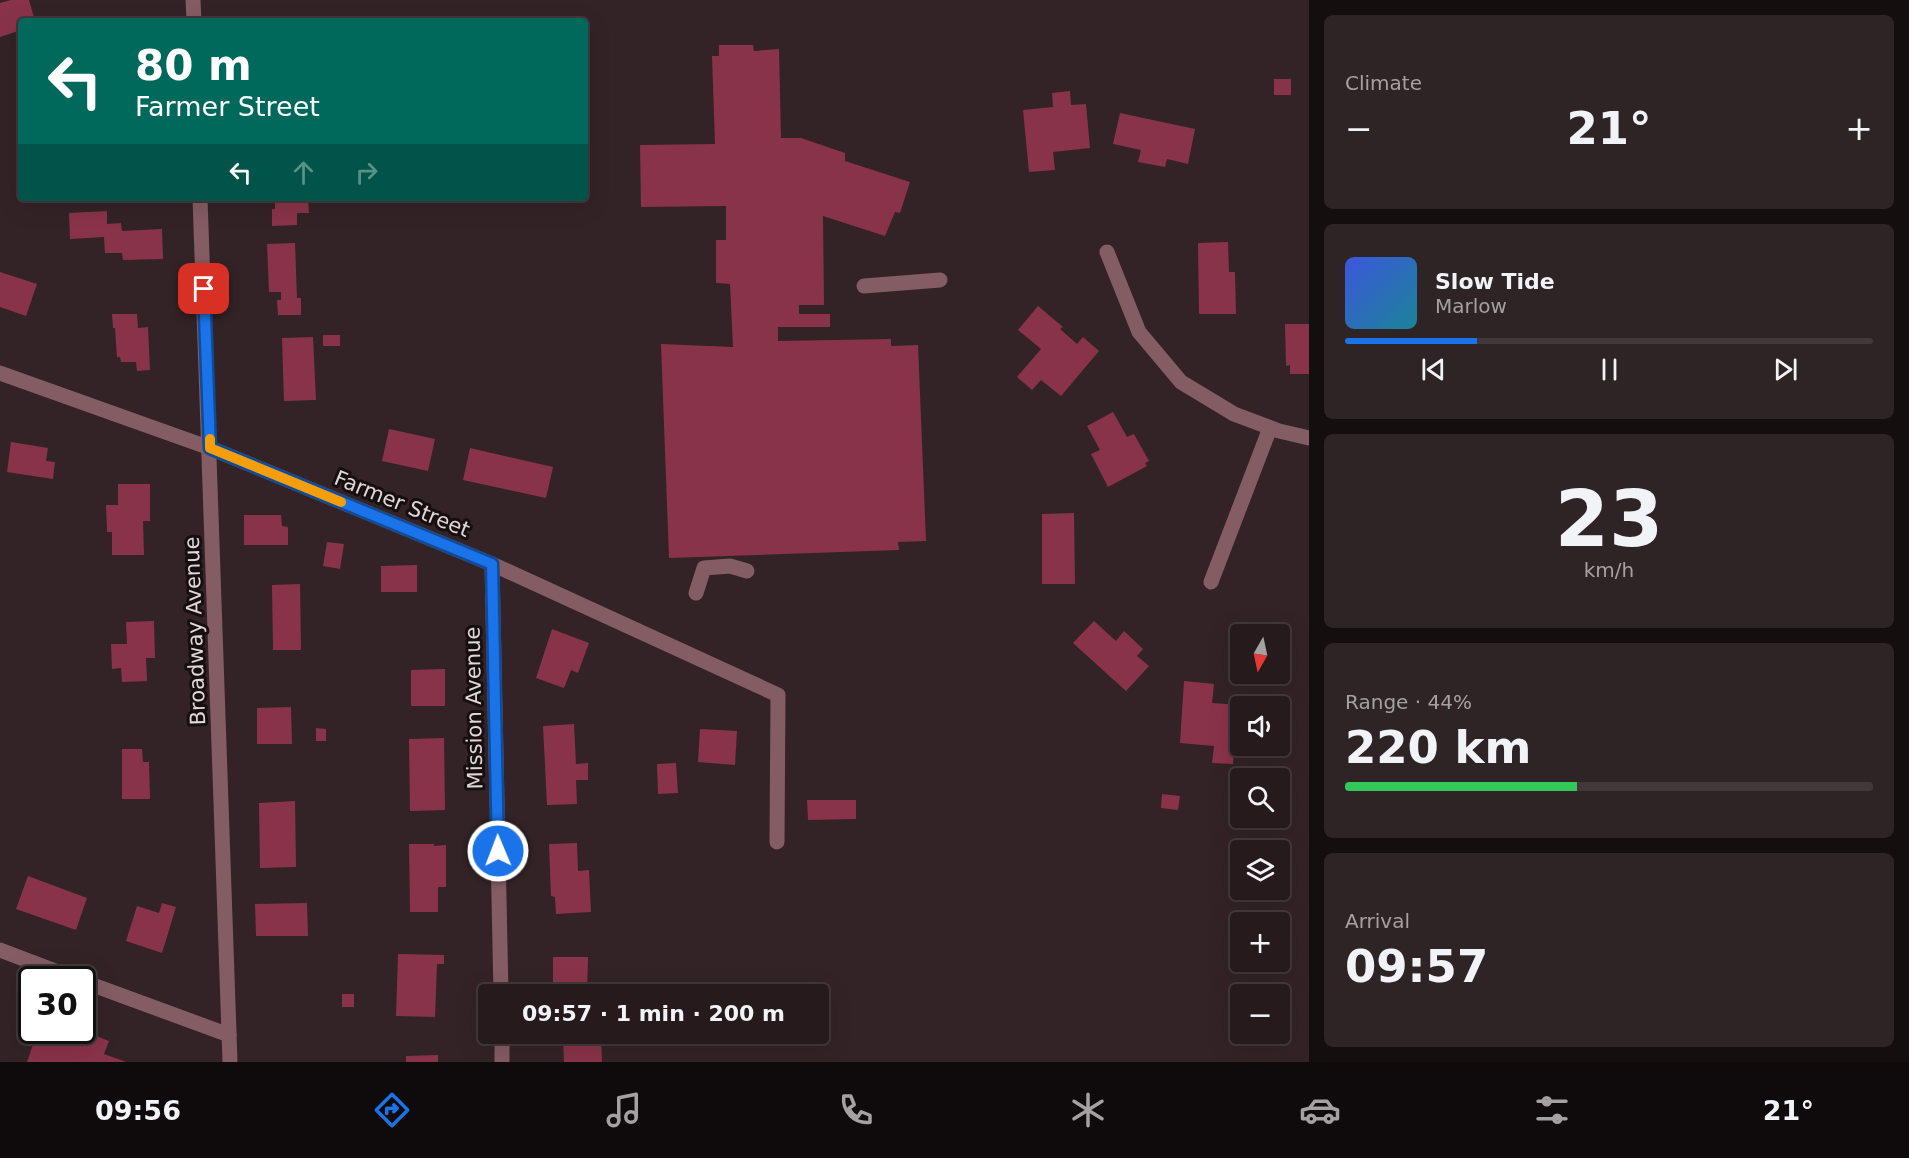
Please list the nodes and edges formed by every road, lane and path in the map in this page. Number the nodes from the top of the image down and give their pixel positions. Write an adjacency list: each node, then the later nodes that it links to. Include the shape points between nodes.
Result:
1 (193, 0): 2 (street)
2 (194, 18)
3 (200, 201): 10 (street, Broadway Avenue)
4 (1107, 252): 8 (street, via 1139,332 1181,382 1234,414)
5 (940, 280): 6 (street)
6 (864, 286)
7 (0, 373): 10 (street, Farmer Street)
8 (1270, 428): 9 (street); 13 (street)
9 (1309, 438)
10 (210, 448): 11 (street, Farmer Street); 20 (street, Broadway Avenue)
11 (492, 564): 15 (street, Farmer Street, via 778,695); 18 (street, Mission Avenue)
12 (747, 571): 14 (street, via 730,566 704,568)
13 (1211, 582)
14 (696, 593)
15 (777, 842)
16 (0, 950): 17 (street)
17 (43, 966)
18 (501, 984)
19 (96, 986): 20 (street)
20 (229, 1035): 22 (street, Broadway Avenue)
21 (502, 1044): 23 (street)
22 (230, 1062)
23 (502, 1062)

